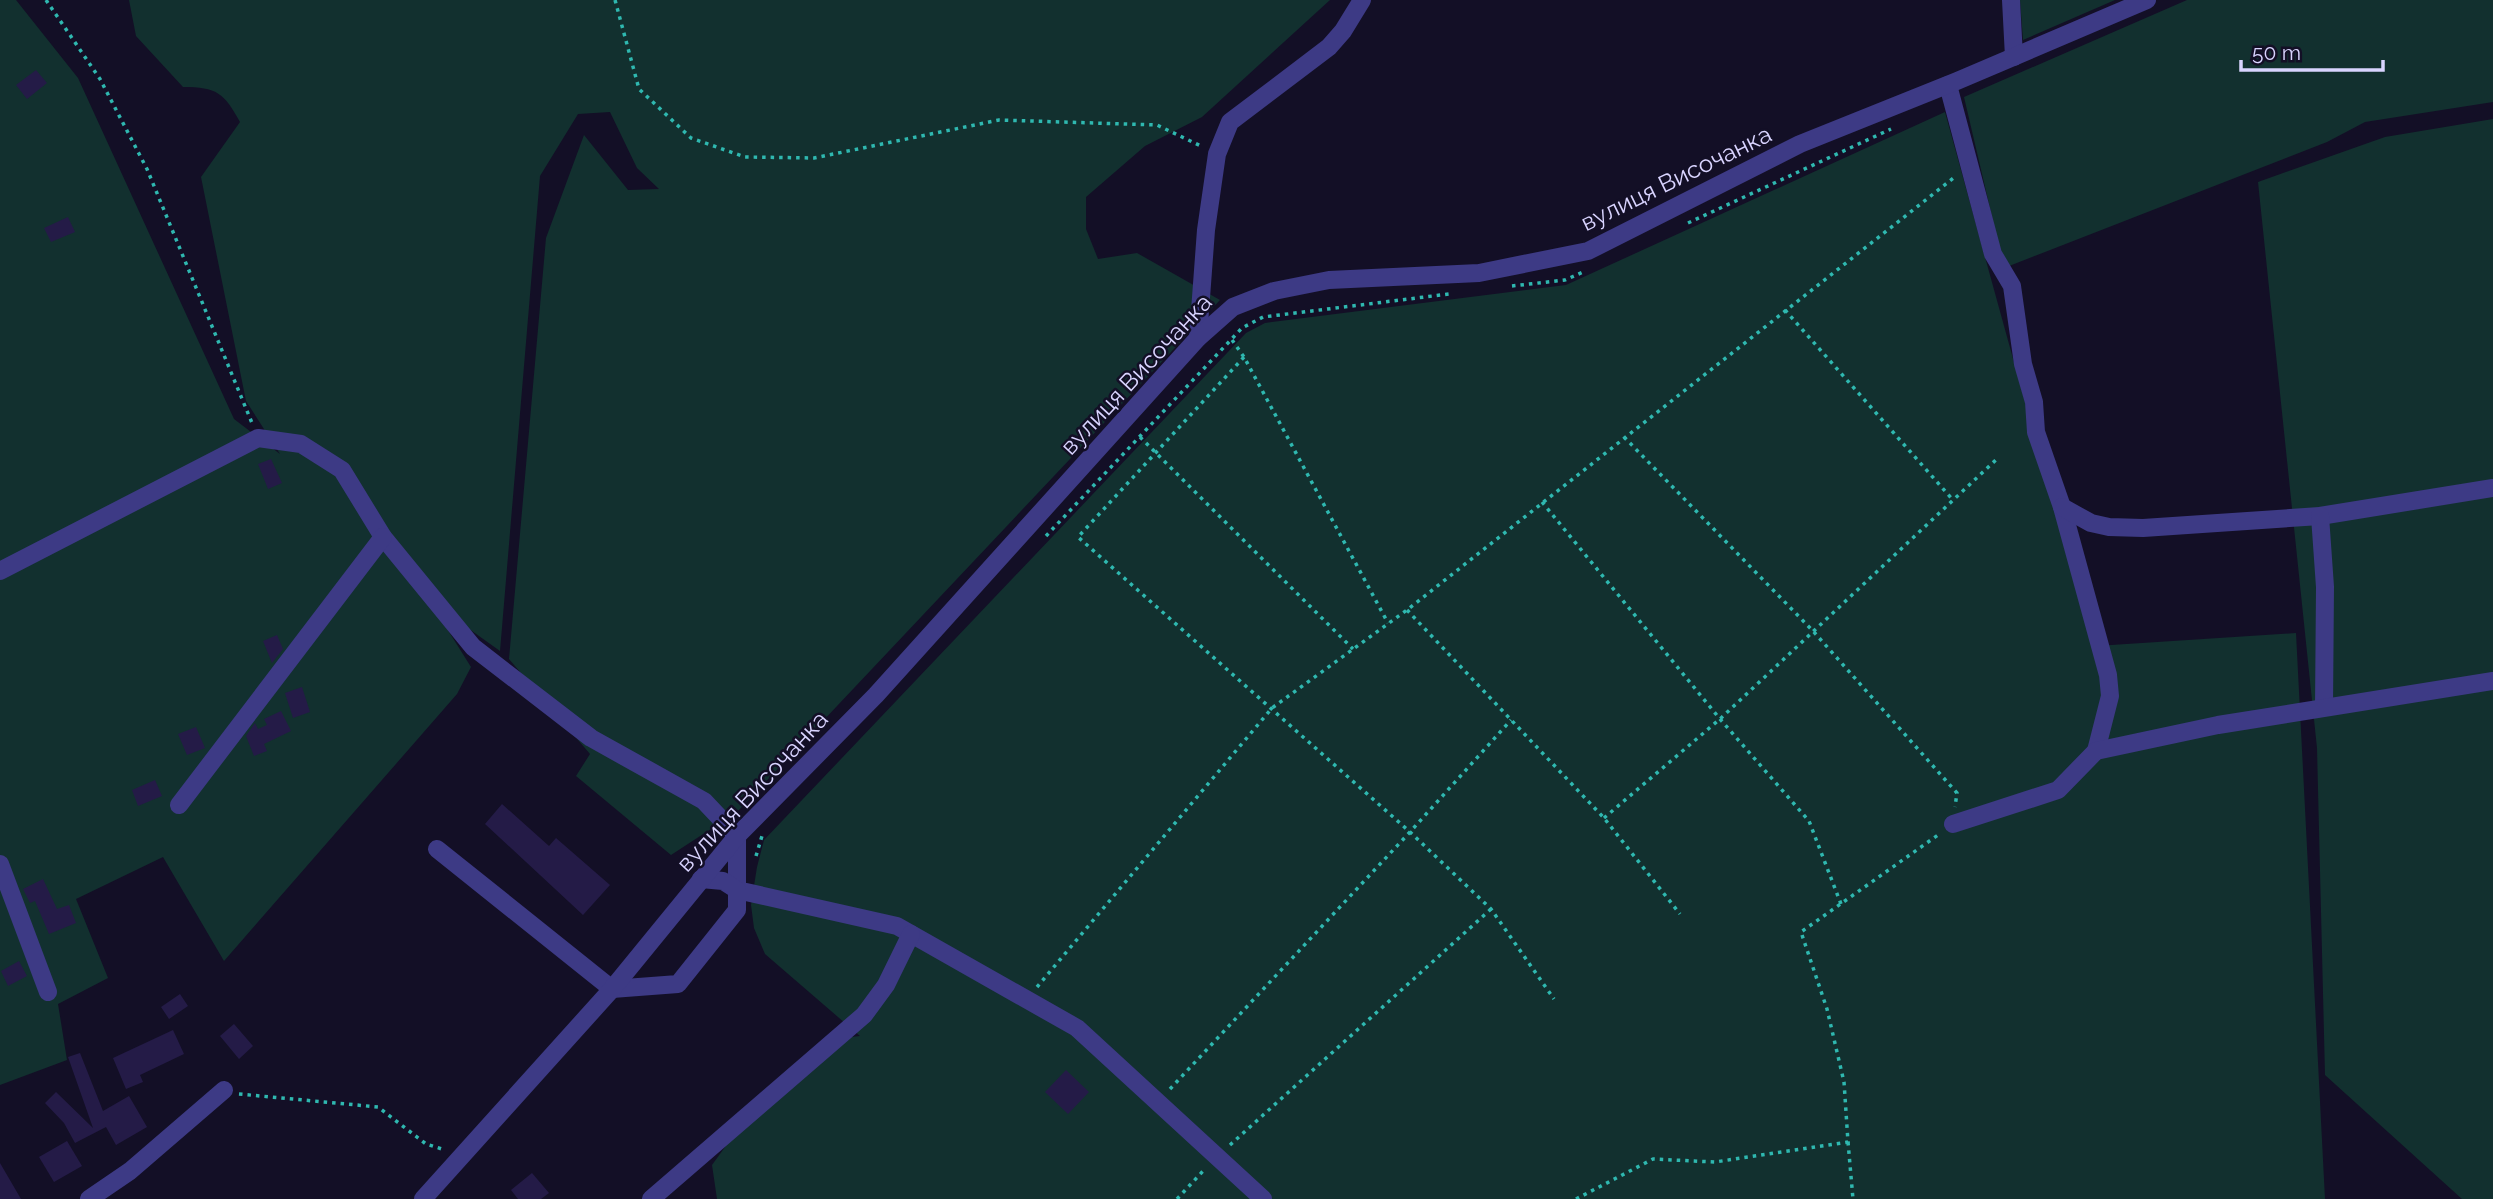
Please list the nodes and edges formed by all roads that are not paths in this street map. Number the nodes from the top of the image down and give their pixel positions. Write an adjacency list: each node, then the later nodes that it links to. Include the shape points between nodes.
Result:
1 (1362, 0): 6 (street, via 1329,47 1230,122 1217,154)
2 (2011, 0): 4 (street)
3 (2147, 0): 4 (street, вулиця Височанка)
4 (2014, 57): 5 (street, вулиця Височанка)
5 (1948, 85): 6 (street, вулиця Височанка, via 1800,144 1588,250 1479,273 1329,280 1274,290 1233,307); 8 (street, via 1993,254 2012,286 2036,432)
6 (1198, 338): 17 (street, вулиця Височанка, via 876,695)
7 (2493, 488): 9 (street)
8 (2062, 507): 9 (street, via 2109,527); 14 (street, via 2108,675 2110,696)
9 (2320, 516): 13 (street)
10 (383, 537): 11 (street, via 342,470 301,444 258,438); 15 (street); 17 (street, via 473,647 591,738 704,801)
11 (0, 570)
12 (2493, 681): 13 (street)
13 (2325, 707): 14 (street)
14 (2096, 751): 16 (street, via 2058,790)
15 (178, 805)
16 (1953, 824)
17 (737, 836): 20 (street, вулиця Височанка); 21 (street)
18 (437, 849): 23 (street)
19 (0, 864): 24 (street)
20 (701, 879): 21 (street, via 723,881); 23 (street, вулиця Височанка)
21 (743, 891): 22 (street, via 897,926); 23 (street, via 737,910 678,984)
22 (911, 934): 28 (street, via 886,985 863,1015); 29 (street, via 1077,1027)
23 (612, 989): 27 (street, вулиця Височанка)
24 (48, 992)
25 (224, 1090): 26 (street, via 130,1171)
26 (89, 1199)
27 (423, 1199)
28 (651, 1199)
29 (1263, 1199)

